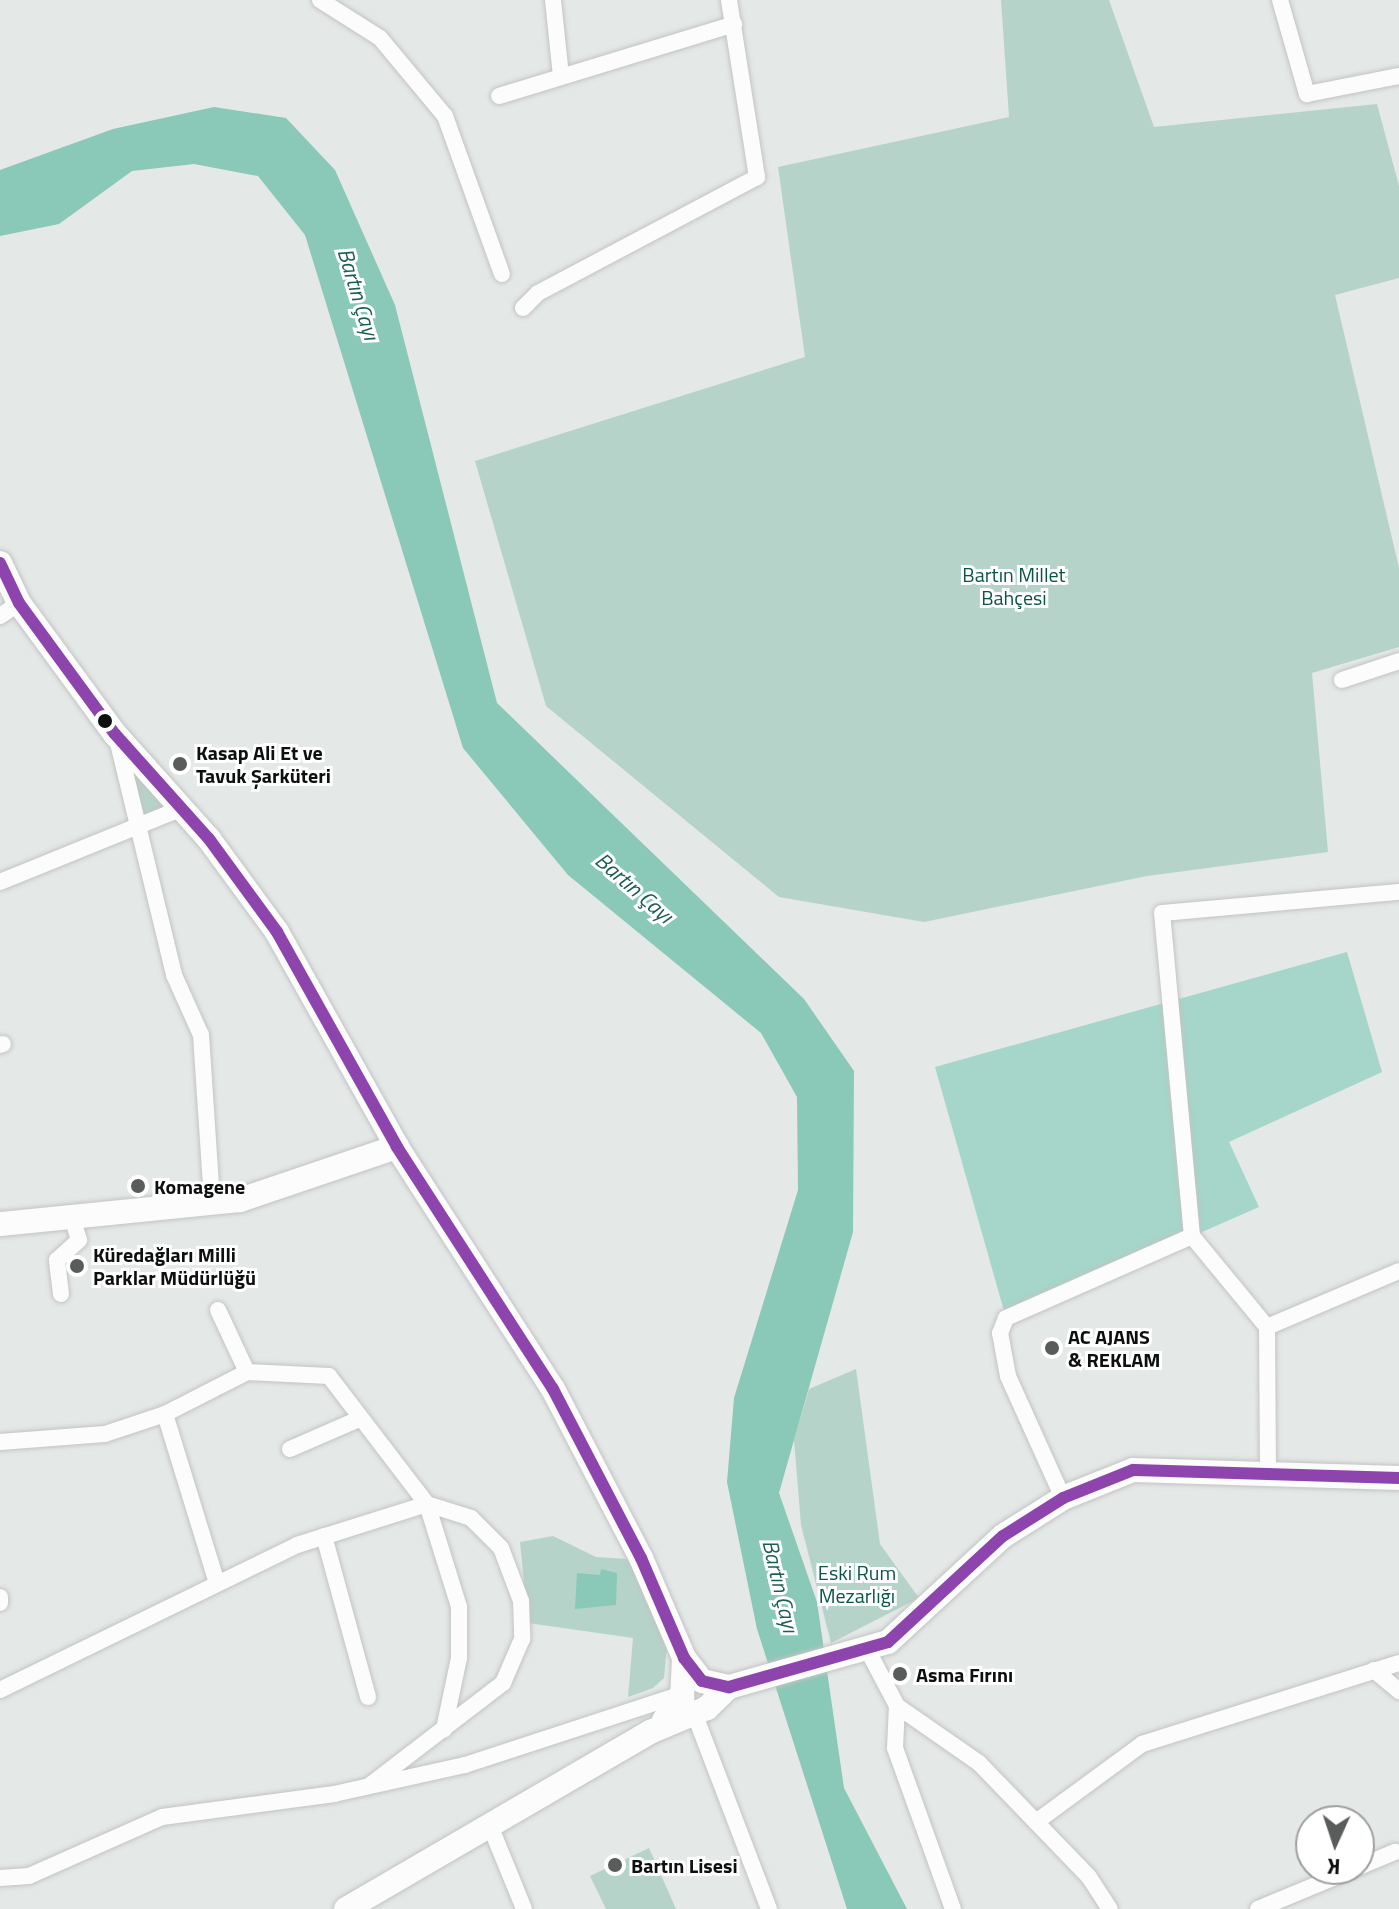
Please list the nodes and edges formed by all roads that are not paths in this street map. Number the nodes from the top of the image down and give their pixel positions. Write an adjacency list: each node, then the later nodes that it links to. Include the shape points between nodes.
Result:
1 (320, 0): 9 (street, via 380,38 445,116)
2 (553, 0): 6 (street)
3 (729, 0): 5 (street)
4 (1280, 0): 7 (street, via 1307,94)
5 (734, 24): 6 (street); 10 (street, via 757,177 538,293)
6 (561, 76): 8 (street)
7 (1399, 76)
8 (499, 96)
9 (502, 274)
10 (523, 308)
11 (0, 563): 12 (street)
12 (9, 610): 15 (street)
13 (1399, 661): 14 (street)
14 (1342, 680)
15 (115, 734): 16 (street); 17 (street)
16 (180, 809): 17 (street); 20 (street, via 277,932)
17 (143, 827): 18 (street); 21 (street, via 174,975 201,1035)
18 (0, 882)
19 (1399, 892): 24 (street, via 1162,913)
20 (397, 1147): 21 (street, via 240,1200); 45 (street, via 553,1389 641,1558)
21 (212, 1201): 22 (street)
22 (71, 1213): 23 (street); 26 (street, via 79,1240 57,1260)
23 (0, 1224)
24 (1192, 1236): 28 (street); 36 (street, via 1006,1318 998,1350)
25 (1399, 1271): 28 (street)
26 (61, 1294)
27 (218, 1310): 29 (street)
28 (1267, 1327): 34 (street)
29 (247, 1372): 30 (street); 31 (street, via 329,1376)
30 (165, 1414): 32 (street, via 105,1434); 39 (street)
31 (359, 1419): 33 (street); 37 (street)
32 (0, 1442)
33 (290, 1449)
34 (1268, 1470): 35 (street, via 1307,1479); 36 (street, via 1133,1470)
35 (1399, 1478)
36 (1063, 1498): 40 (street, via 1003,1536 888,1642)
37 (427, 1504): 38 (street); 48 (street, via 459,1607 459,1658); 48 (street, via 471,1518 501,1548 521,1601 522,1639 503,1683)
38 (324, 1536): 39 (street); 46 (street)
39 (217, 1583): 43 (street)
40 (860, 1652): 45 (street); 47 (street)
41 (1399, 1663): 42 (street)
42 (1374, 1670): 44 (street); 50 (street, via 1142,1744)
43 (0, 1690)
44 (1399, 1691)
45 (699, 1695): 49 (street, via 465,1765); 51 (street, via 650,1732); 59 (street, via 704,1732)
46 (368, 1697)
47 (897, 1706): 50 (street, via 979,1763); 60 (street, via 895,1748)
48 (444, 1729): 49 (street)
49 (369, 1786): 54 (street, via 162,1817 29,1876)
50 (1036, 1822): 61 (street)
51 (491, 1828): 56 (street); 58 (street)
52 (1395, 1852): 53 (street)
53 (1375, 1860)
54 (0, 1878)
55 (1315, 1885): 62 (street)
56 (376, 1904): 57 (street)
57 (346, 1909)
58 (524, 1909)
59 (769, 1909)
60 (953, 1909)
61 (1110, 1909)
62 (1258, 1909)

